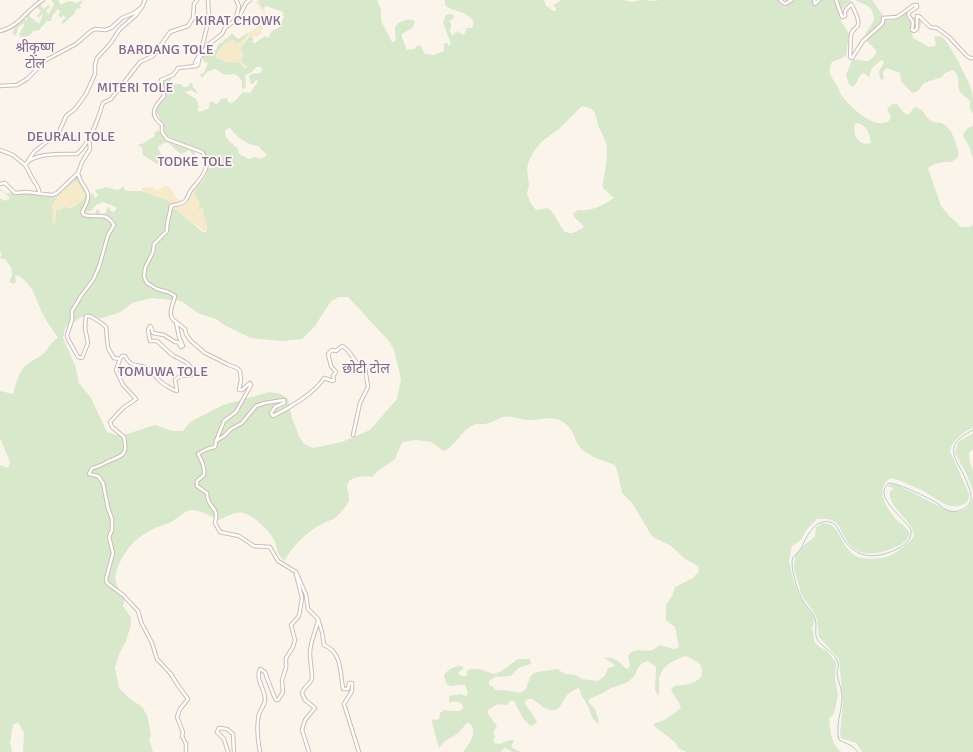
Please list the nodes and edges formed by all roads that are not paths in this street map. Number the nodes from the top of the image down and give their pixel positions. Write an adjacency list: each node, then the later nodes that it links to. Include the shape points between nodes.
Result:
1 (43, 0): 14 (street, via 15,25)
2 (145, 0): 12 (street)
3 (197, 0): 18 (street, via 188,26 170,32 153,56 140,62 111,99 103,103)
4 (208, 0): 16 (street, via 209,19)
5 (236, 0): 13 (street)
6 (250, 0): 13 (street)
7 (780, 0): 8 (street, via 785,4)
8 (792, 0)
9 (814, 0): 10 (street, via 815,4)
10 (819, 0)
11 (836, 0): 15 (street, via 842,17 851,4 858,22 858,26 852,31 849,45 852,58 863,41 881,25 883,18 897,17 914,4 917,7 908,15 913,22 912,30 917,29 916,16 920,17 930,27 939,30 953,41 967,56)
12 (142, 6): 17 (street, via 111,28 91,31 76,44 46,60 17,85); 20 (street, via 97,58 86,94 66,116 59,132 34,152)
13 (236, 19): 16 (street, via 208,45)
14 (0, 32)
15 (973, 58)
16 (196, 66): 25 (street, via 178,68 173,75 161,80 164,96 157,103 154,112 156,119 162,124 162,132 167,139 202,152 207,162 205,173 186,200 171,206 167,231 155,243 144,273 147,282 175,296 170,312)
17 (0, 86)
18 (89, 138): 20 (street, via 77,154 47,154); 22 (street, via 90,150)
19 (0, 150): 21 (street, via 13,155)
20 (28, 161): 21 (street)
21 (25, 165): 24 (street, via 37,182)
22 (78, 173): 24 (street, via 57,193); 26 (street, via 89,195 82,212 84,215 106,216 114,225 108,235 93,280 72,311 67,335 75,354 82,358 88,343 86,316 90,316 106,327 108,348 114,358)
23 (0, 184): 24 (street, via 6,183 15,193)
24 (40, 194)
25 (176, 322): 26 (street, via 183,344 181,347 178,342 164,335 153,334 150,326 148,330 150,341 157,341 174,356 185,360 192,370 192,376 180,376 175,380 177,391 159,381 148,368 132,365 124,356); 28 (street, via 205,353 240,371 239,390 250,383 251,385 236,412 224,421)
26 (120, 359): 31 (street, via 116,370 123,385 136,399 110,422 124,437 125,451 120,457 92,468 89,474 98,476 103,483 112,519 109,538 114,553 106,580 107,584 138,611 156,659 171,674 189,700 180,709 177,717 183,732)
27 (353, 435): 28 (street, via 360,403 368,387 365,368 355,362 342,346 328,354 336,372 332,376 333,381 324,378 308,395 288,410 273,416 271,413 275,407 284,403 284,400 256,406 242,424)
28 (216, 441): 29 (street, via 215,447 198,454 205,469 204,475 197,481 197,486 207,493 207,501 216,512 215,524 220,532 239,536 254,546 270,546 278,561)
29 (296, 572): 30 (street, via 306,596 308,609); 34 (street, via 302,598 298,616 291,625 295,640 286,658 282,680 283,692 278,700 265,672 260,669 259,672 265,700 258,718)
30 (318, 620): 35 (street, via 311,644 312,678 302,693 305,700 315,708 305,720 302,730); 36 (street, via 324,645 338,656 343,689 348,689 349,683 352,683 352,690 344,704)
31 (186, 752)
32 (228, 752): 33 (street, via 224,739 217,732 219,728 227,729 233,734)
33 (234, 752)
34 (260, 752)
35 (309, 752)
36 (359, 752)

